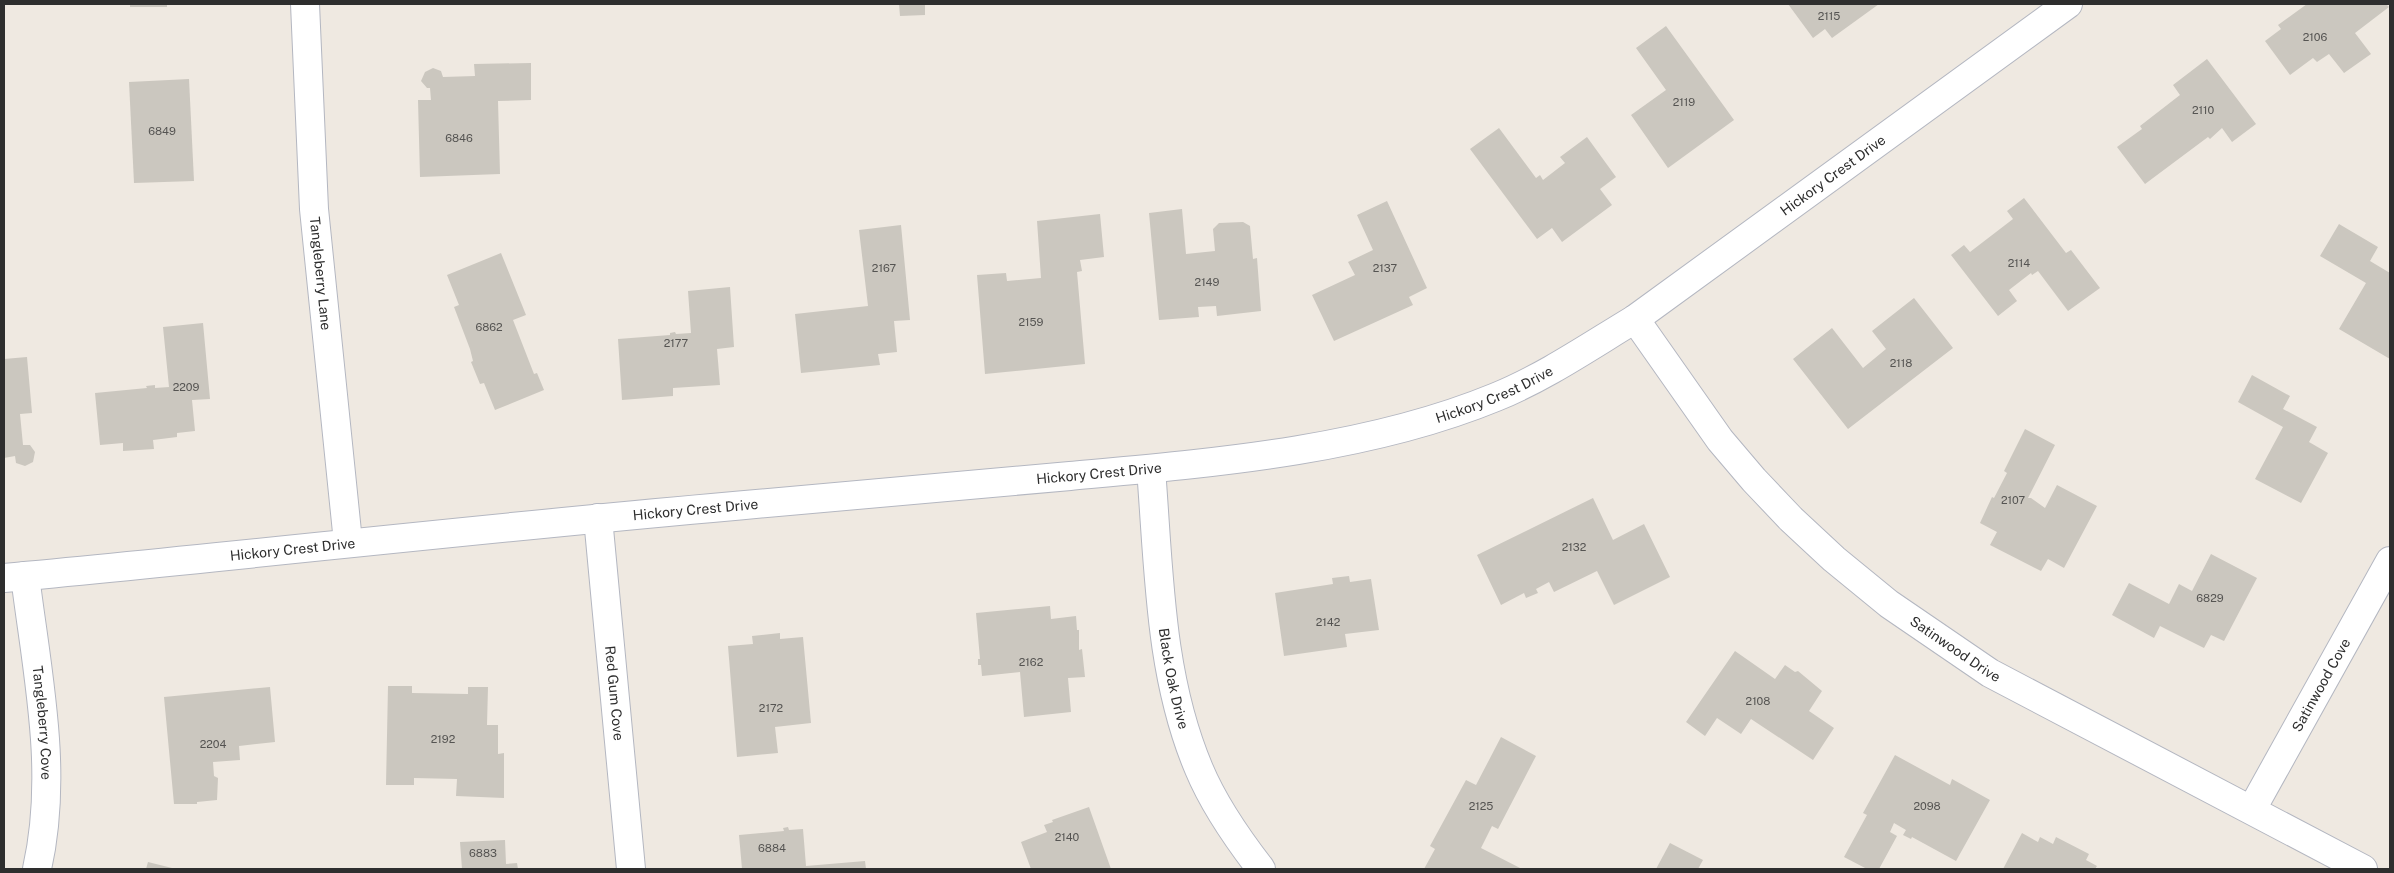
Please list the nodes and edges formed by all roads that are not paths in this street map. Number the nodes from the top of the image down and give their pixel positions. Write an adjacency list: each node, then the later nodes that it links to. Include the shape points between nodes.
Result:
1 (305, 4): 6 (street, Tangleberry Lane, via 314,209)
2 (2068, 4): 3 (street, Hickory Crest Drive)
3 (1635, 319): 4 (street, Hickory Crest Drive, via 1566,361 1498,396 1428,420 1344,441); 9 (street, Satinwood Drive, via 1720,440 1754,480 1791,519 1889,604 1990,673)
4 (1151, 469): 5 (street, Hickory Crest Drive); 12 (street, Black Oak Drive, via 1166,647 1180,716 1199,769 1220,811)
5 (598, 518): 6 (street, Hickory Crest Drive); 11 (street, Red Gum Cove)
6 (348, 542): 8 (street, Hickory Crest Drive)
7 (2390, 561): 9 (street, Satinwood Cove)
8 (14, 577): 10 (street, Tangleberry Cove, via 46,748 48,790)
9 (2252, 809): 13 (street, Satinwood Drive)
10 (37, 869)
11 (631, 869)
12 (1261, 869)
13 (2363, 869)

